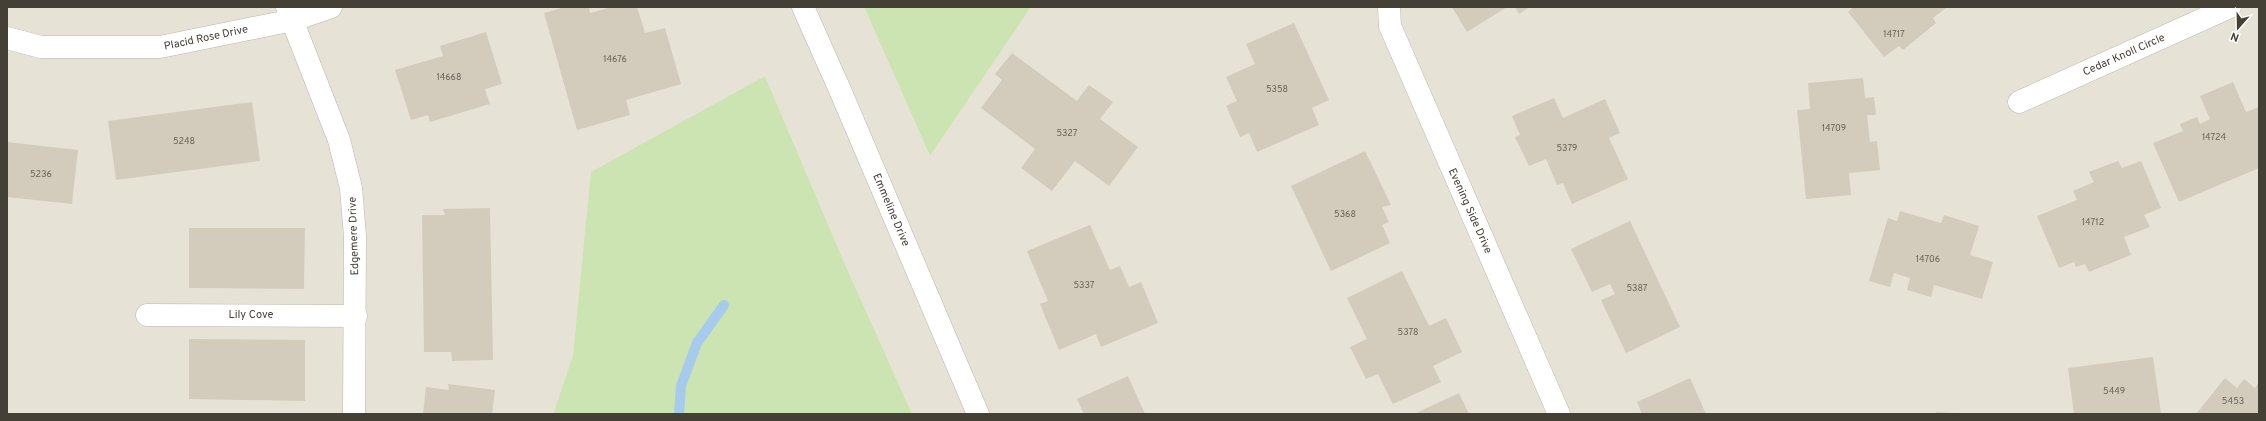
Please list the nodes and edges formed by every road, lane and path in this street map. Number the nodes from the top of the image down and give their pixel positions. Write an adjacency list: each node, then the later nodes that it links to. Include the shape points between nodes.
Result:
1 (331, 7): 5 (street, Placid Rose Drive)
2 (803, 7): 11 (street, Emmeline Drive, via 844,97)
3 (1389, 7): 12 (street, Evening Side Drive, via 1390,26)
4 (2230, 7): 7 (street, Cedar Knoll Circle)
5 (290, 14): 6 (street, Placid Rose Drive, via 160,47 41,47); 9 (street, Edgemere Drive, via 339,140 351,188 354,212)
6 (7, 38)
7 (2019, 102)
8 (147, 315): 9 (street, Lily Cove)
9 (356, 316): 10 (street, Edgemere Drive)
10 (354, 414)
11 (978, 414)
12 (1559, 414)

